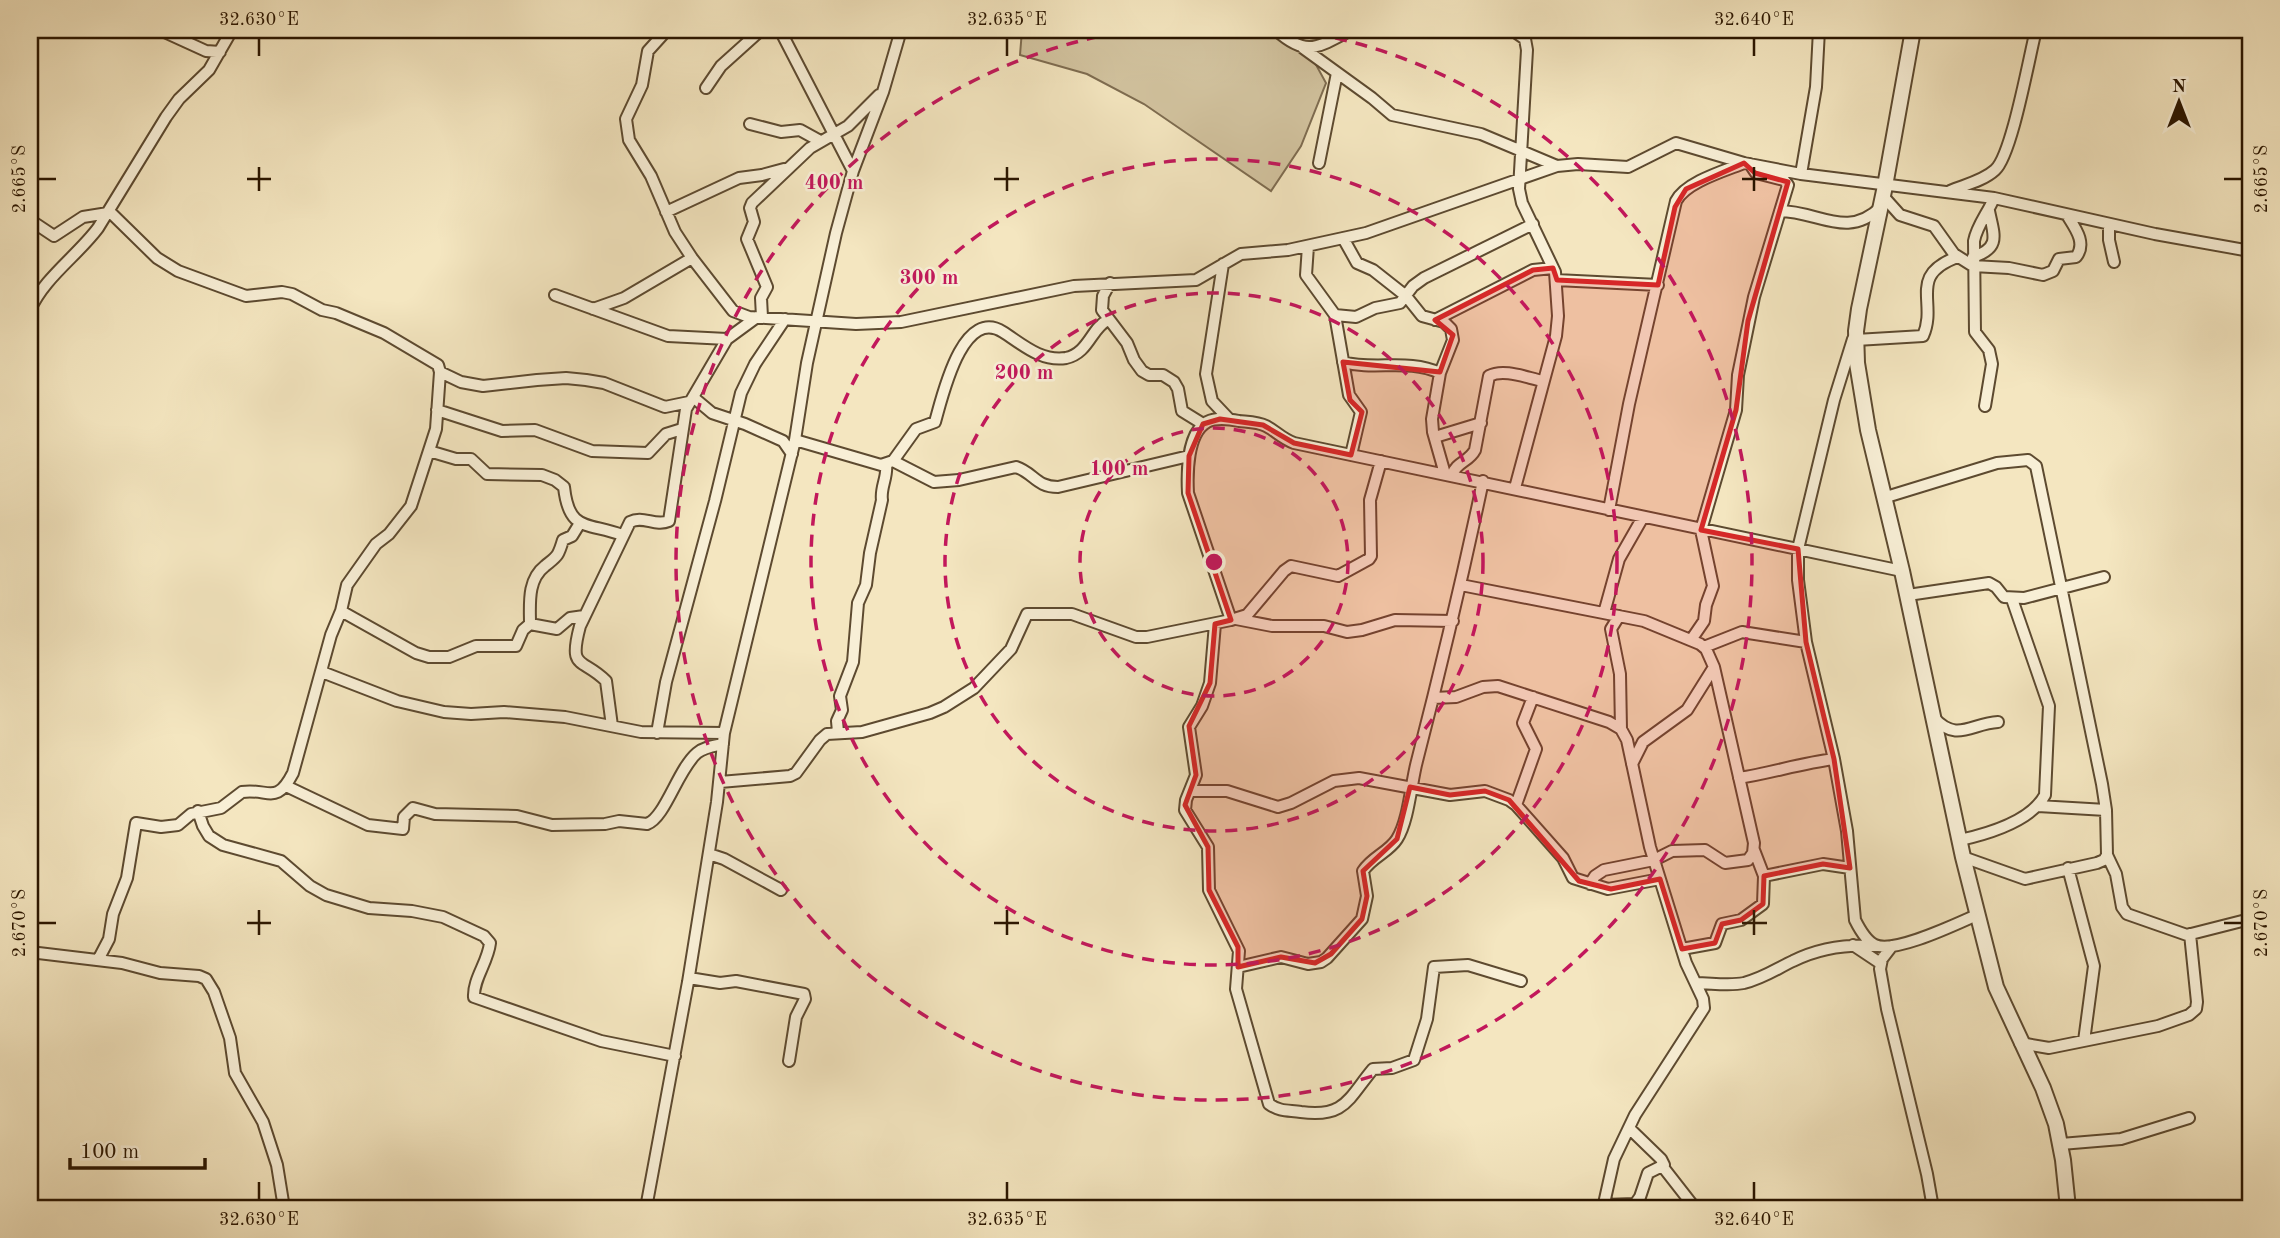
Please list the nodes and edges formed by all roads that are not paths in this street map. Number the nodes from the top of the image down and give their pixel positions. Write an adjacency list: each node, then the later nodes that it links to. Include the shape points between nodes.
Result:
1 (160, 30): 14 (street, via 206,51)
2 (232, 30): 14 (street)
3 (667, 30): 35 (street, via 648,51 642,85 626,119 629,140)
4 (761, 30): 16 (street, via 721,66)
5 (780, 30): 19 (street)
6 (901, 30): 17 (street)
7 (1276, 30): 13 (street)
8 (1351, 30): 13 (street, via 1323,45)
9 (1511, 30): 21 (street, via 1525,39 1527,50)
10 (1819, 30): 27 (street, via 1816,87)
11 (1913, 30): 30 (street)
12 (2036, 30): 29 (street, via 2001,163 1991,173)
13 (1304, 48): 15 (street)
14 (220, 52): 34 (street, via 209,70 179,99)
15 (1337, 73): 21 (street, via 1392,115 1481,134); 22 (street)
16 (706, 88)
17 (883, 92): 19 (street, via 858,118); 26 (street)
18 (750, 124): 20 (street, via 781,132 800,130)
19 (832, 133): 20 (street); 26 (street)
20 (820, 141): 25 (street)
21 (1521, 151): 24 (street); 28 (street)
22 (1320, 163)
23 (1746, 163): 24 (street, via 1676,143 1628,167); 27 (street); 32 (street, via 1759,174 1788,182); 51 (street, via 1691,186 1679,196)
24 (1557, 166): 28 (street)
25 (787, 168): 35 (street, via 743,176); 57 (street, via 750,206 754,222 747,239 767,289 761,298)
26 (853, 172): 59 (street)
27 (1801, 174): 30 (street)
28 (1519, 178): 38 (street, via 1520,196); 40 (street)
29 (1948, 192): 30 (street); 31 (street)
30 (1883, 196): 32 (street, via 1863,221 1851,223); 43 (street, via 1900,215 1934,226); 62 (street)
31 (1994, 198): 33 (street); 36 (street)
32 (1780, 211): 91 (street, via 1748,321 1736,410)
33 (1989, 211): 45 (street, via 1976,232); 45 (street, via 1993,245)
34 (109, 212): 37 (street, via 83,217 54,236); 55 (street); 65 (street, via 157,258 178,271 246,296 292,294 384,333 438,365)
35 (666, 212): 44 (street)
36 (2067, 215): 39 (street); 45 (street, via 2079,235 2079,253 2059,259 2053,271 2043,275)
37 (30, 220)
38 (1533, 224): 48 (street); 53 (street, via 1424,278)
39 (2109, 224): 42 (street); 46 (street)
40 (1343, 238): 41 (street); 53 (street, via 1357,264)
41 (1308, 246): 47 (street, via 1241,254); 56 (street, via 1306,275)
42 (2250, 251)
43 (1957, 257): 45 (street); 62 (street, via 1938,265 1929,277 1923,336)
44 (692, 258): 54 (street, via 624,298); 57 (street, via 733,311)
45 (1973, 262): 69 (street, via 1975,332 1992,356)
46 (2114, 262)
47 (1223, 264): 50 (street, via 1196,280); 71 (street, via 1206,374 1212,401)
48 (1553, 268): 49 (street); 61 (street, via 1532,271)
49 (1556, 280): 51 (street); 67 (street, via 1558,327)
50 (1110, 282): 59 (street, via 901,322); 60 (street, via 1102,303)
51 (1658, 285): 88 (street)
52 (555, 295): 54 (street)
53 (1406, 296): 56 (street, via 1397,304 1356,317); 61 (street, via 1420,314)
54 (593, 309): 63 (street, via 668,336)
55 (30, 310)
56 (1335, 315): 64 (street)
57 (760, 317): 58 (street); 63 (street)
58 (785, 319): 59 (street); 72 (street, via 746,380)
59 (816, 320): 77 (street)
60 (1108, 320): 74 (street, via 1127,343 1137,366 1174,382 1182,411); 83 (street, via 1079,352 1057,359 1019,345 991,327 979,331 952,365 935,422 916,429)
61 (1435, 320): 66 (street, via 1448,325 1453,335)
62 (1856, 335): 87 (street, via 1868,430); 93 (street, via 1834,400)
63 (727, 339): 68 (street)
64 (1343, 362): 66 (street, via 1420,366); 80 (street, via 1350,400 1361,412)
65 (440, 372): 68 (street, via 483,386 556,378 586,380 665,407); 70 (street)
66 (1440, 373): 76 (street, via 1432,419)
67 (1543, 381): 73 (street, via 1492,373); 86 (street)
68 (691, 399): 72 (street, via 708,411); 75 (street)
69 (1985, 406)
70 (437, 410): 75 (street, via 502,431 540,431 592,450 648,453 666,435); 78 (street)
71 (1229, 419): 74 (street); 80 (street, via 1265,426 1294,443)
72 (735, 420): 79 (street, via 783,441); 120 (street, via 666,682)
73 (1481, 423): 76 (street); 84 (street, via 1472,456)
74 (1203, 424): 81 (street)
75 (682, 429): 92 (street, via 669,521 634,519)
76 (1435, 438): 84 (street)
77 (795, 440): 79 (street); 83 (street, via 874,464)
78 (429, 451): 90 (street, via 471,459 492,475 542,475 555,480 564,487 569,513); 100 (street, via 408,512 376,544 354,576)
79 (792, 454): 121 (street)
80 (1352, 455): 82 (street)
81 (1189, 456): 83 (street, via 1058,487 1042,486 1016,467 934,482); 104 (street, via 1188,493)
82 (1381, 461): 84 (street); 104 (street, via 1370,500 1369,559 1334,577 1291,566 1251,612)
83 (889, 463): 119 (street, via 867,580 858,603 853,662 840,696)
84 (1449, 475): 85 (street)
85 (1483, 481): 86 (street); 96 (street)
86 (1515, 488): 88 (street)
87 (1883, 498): 94 (street); 97 (street, via 1997,463 2032,462)
88 (1609, 510): 89 (street)
89 (1643, 517): 91 (street); 101 (street, via 1617,563)
90 (580, 523): 92 (street); 106 (street, via 531,586)
91 (1701, 530): 93 (street); 108 (street, via 1713,586 1704,621)
92 (622, 536): 102 (street)
93 (1798, 549): 94 (street); 109 (street)
94 (1902, 571): 98 (street)
95 (2104, 577): 97 (street)
96 (1461, 585): 101 (street); 105 (street)
97 (2062, 589): 99 (street); 131 (street)
98 (1908, 595): 99 (street, via 1989,583); 115 (street)
99 (2012, 599): 130 (street, via 2049,706 2046,789)
100 (341, 611): 106 (street, via 429,657 449,657 476,646 516,646); 112 (street)
101 (1604, 613): 103 (street)
102 (584, 616): 106 (street, via 570,618 557,628); 117 (street, via 576,641 577,657 606,681)
103 (1619, 616): 108 (street); 118 (street, via 1611,629 1620,674)
104 (1233, 620): 105 (street, via 1324,626 1347,632 1395,620); 107 (street)
105 (1453, 621): 114 (street)
106 (530, 624)
107 (1215, 624): 119 (street, via 1141,637 1072,614 1031,613 1001,661 974,688 944,707 869,731); 128 (street, via 1211,680 1189,727 1196,771)
108 (1691, 640): 110 (street)
109 (1806, 642): 110 (street, via 1742,632); 122 (street)
110 (1704, 647): 111 (street)
111 (1714, 667): 123 (street, via 1688,710 1643,742); 124 (street)
112 (322, 672): 117 (street, via 424,709 565,717); 126 (street)
113 (1533, 697): 114 (street, via 1493,686 1455,698); 118 (street); 129 (street, via 1523,723 1536,749)
114 (1433, 698): 127 (street)
115 (1934, 718): 116 (street, via 1957,731); 133 (street)
116 (1998, 722)
117 (612, 726): 120 (street)
118 (1621, 729): 123 (street)
119 (838, 732): 125 (street, via 823,737 793,775)
120 (657, 733): 121 (street)
121 (723, 738): 125 (street); 126 (street, via 695,754 677,778 659,816 647,824 552,825 517,816 435,814 413,808 404,817 403,829 387,828 368,825)
122 (1834, 759): 124 (street); 139 (street)
123 (1632, 764): 138 (street)
124 (1739, 778): 134 (street)
125 (720, 782): 135 (street)
126 (286, 786): 132 (street, via 272,793 242,792 221,808)
127 (1410, 788): 128 (street, via 1351,778 1278,807 1227,792); 129 (street, via 1450,795 1485,791); 155 (street, via 1397,839 1363,871 1367,895 1362,919 1331,954 1315,963 1281,957)
128 (1190, 791): 155 (street, via 1185,810 1208,847 1209,890 1238,947)
129 (1516, 805): 143 (street, via 1563,858 1573,878)
130 (2038, 806): 131 (street); 133 (street, via 1996,830)
131 (2106, 810): 136 (street)
132 (198, 811): 153 (street, via 178,825 136,823 127,878); 161 (street, via 209,836 223,845 281,861 326,895 369,908 443,917 484,936 490,943 488,957 474,997 601,1041)
133 (1960, 840): 137 (street)
134 (1754, 850): 138 (street, via 1741,862 1719,861 1702,850 1668,852); 141 (street)
135 (709, 854): 144 (street); 156 (street)
136 (2107, 855): 140 (street, via 2096,863); 147 (street, via 2124,912)
137 (1963, 857): 140 (street, via 2025,879); 145 (street)
138 (1654, 860): 142 (street); 143 (street, via 1604,870)
139 (1850, 868): 141 (street, via 1827,864); 149 (street, via 1857,925)
140 (2068, 868): 159 (street, via 2095,975)
141 (1765, 876): 151 (street, via 1761,906 1741,920 1723,924 1715,943)
142 (1660, 879): 143 (street, via 1612,889); 151 (street)
143 (1590, 884)
144 (781, 890)
145 (1979, 914): 150 (street); 160 (street, via 1996,987)
146 (2250, 919): 147 (street)
147 (2190, 934): 159 (street, via 2196,1009 2158,1026)
148 (1853, 945): 149 (street); 154 (street); 158 (street, via 1796,960 1742,984)
149 (1879, 946): 150 (street)
150 (1892, 946): 154 (street)
151 (1682, 949): 158 (street)
152 (30, 952): 153 (street)
153 (98, 960): 168 (street, via 199,976 211,985 230,1038 235,1073 261,1119 277,1165)
154 (1880, 963): 171 (street)
155 (1238, 968): 157 (street, via 1236,989 1269,1104 1281,1111 1319,1114 1332,1111 1357,1093 1373,1069 1414,1060 1427,1019 1434,967 1468,965)
156 (689, 978): 161 (street); 162 (street, via 804,994)
157 (1521, 981)
158 (1696, 983): 164 (street, via 1703,1013)
159 (2084, 1041): 160 (street, via 2049,1048)
160 (2020, 1043): 165 (street, via 2043,1088)
161 (675, 1056): 169 (street)
162 (789, 1061)
163 (2189, 1118): 165 (street, via 2121,1139)
164 (1629, 1128): 166 (street, via 1661,1159); 167 (street, via 1614,1159)
165 (2060, 1144): 172 (street)
166 (1663, 1167): 167 (street, via 1647,1173 1634,1204); 170 (street)
167 (1604, 1207)
168 (284, 1208)
169 (646, 1208)
170 (1695, 1208)
171 (1933, 1208)
172 (2068, 1208)

